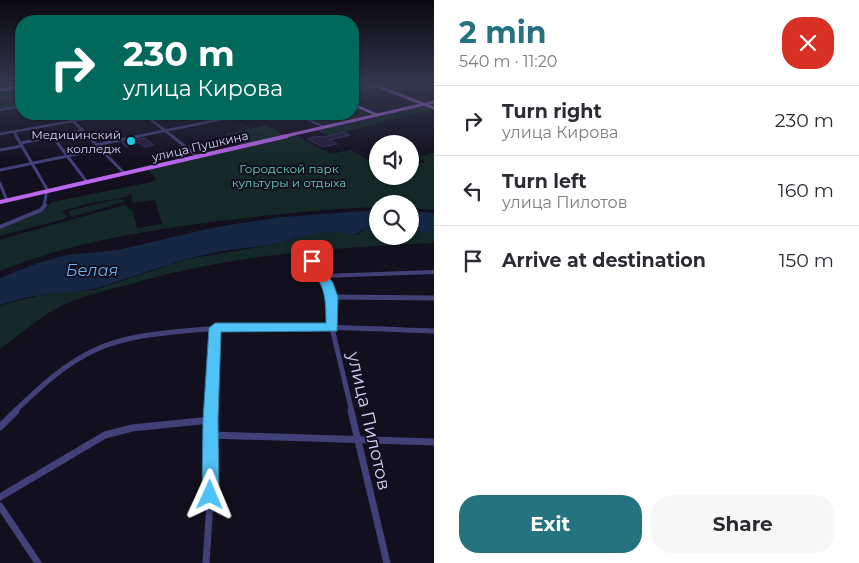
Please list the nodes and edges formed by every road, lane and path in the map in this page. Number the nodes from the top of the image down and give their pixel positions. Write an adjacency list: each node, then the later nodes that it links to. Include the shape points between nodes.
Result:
1 (364, 109): 3 (main road)
2 (401, 109): 3 (main road, улица Пушкина)
3 (377, 115): 4 (main road, улица Пушкина)
4 (359, 119)
5 (78, 120): 10 (street)
6 (151, 120): 13 (street)
7 (218, 120): 13 (street)
8 (309, 120): 11 (street)
9 (355, 120): 11 (main road, улица Пушкина)
10 (72, 121): 12 (street); 14 (street)
11 (324, 127): 22 (main road, улица Пушкина)
12 (81, 131): 17 (street); 18 (street)
13 (165, 131): 18 (street); 22 (street)
14 (14, 132): 15 (street); 17 (street)
15 (0, 134)
16 (56, 142): 21 (street)
17 (21, 144): 20 (street); 23 (street)
18 (96, 145): 19 (street)
19 (101, 149): 21 (street); 25 (street)
20 (0, 150)
21 (66, 156): 23 (street); 26 (street)
22 (198, 157): 25 (main road, улица Пушкина)
23 (32, 163): 24 (street); 28 (street)
24 (0, 170)
25 (124, 174): 26 (main road, улица Пушкина)
26 (86, 182): 28 (main road, улица Пушкина)
27 (0, 183): 29 (street)
28 (47, 191): 29 (main road, улица Пушкина); 31 (street, via 46,205 34,214)
29 (7, 201): 30 (main road, улица Пушкина)
30 (0, 202)
31 (0, 228)
32 (312, 261): 34 (street, улица Пилотов)
33 (434, 272): 34 (street)
34 (322, 276): 35 (street, улица Пилотов)
35 (332, 297): 36 (street); 38 (street, улица Пилотов)
36 (434, 298)
37 (215, 328): 38 (street); 40 (street); 41 (street, via 134,336 94,350 78,358)
38 (332, 328): 39 (street); 43 (street, улица Пилотов)
39 (434, 331)
40 (210, 420): 42 (street); 45 (street, via 132,428 105,435)
41 (0, 427)
42 (211, 435): 43 (street); 48 (street)
43 (357, 438): 44 (street); 49 (street, улица Пилотов)
44 (434, 442)
45 (0, 497)
46 (0, 506): 47 (street)
47 (38, 563)
48 (206, 563)
49 (387, 563)

